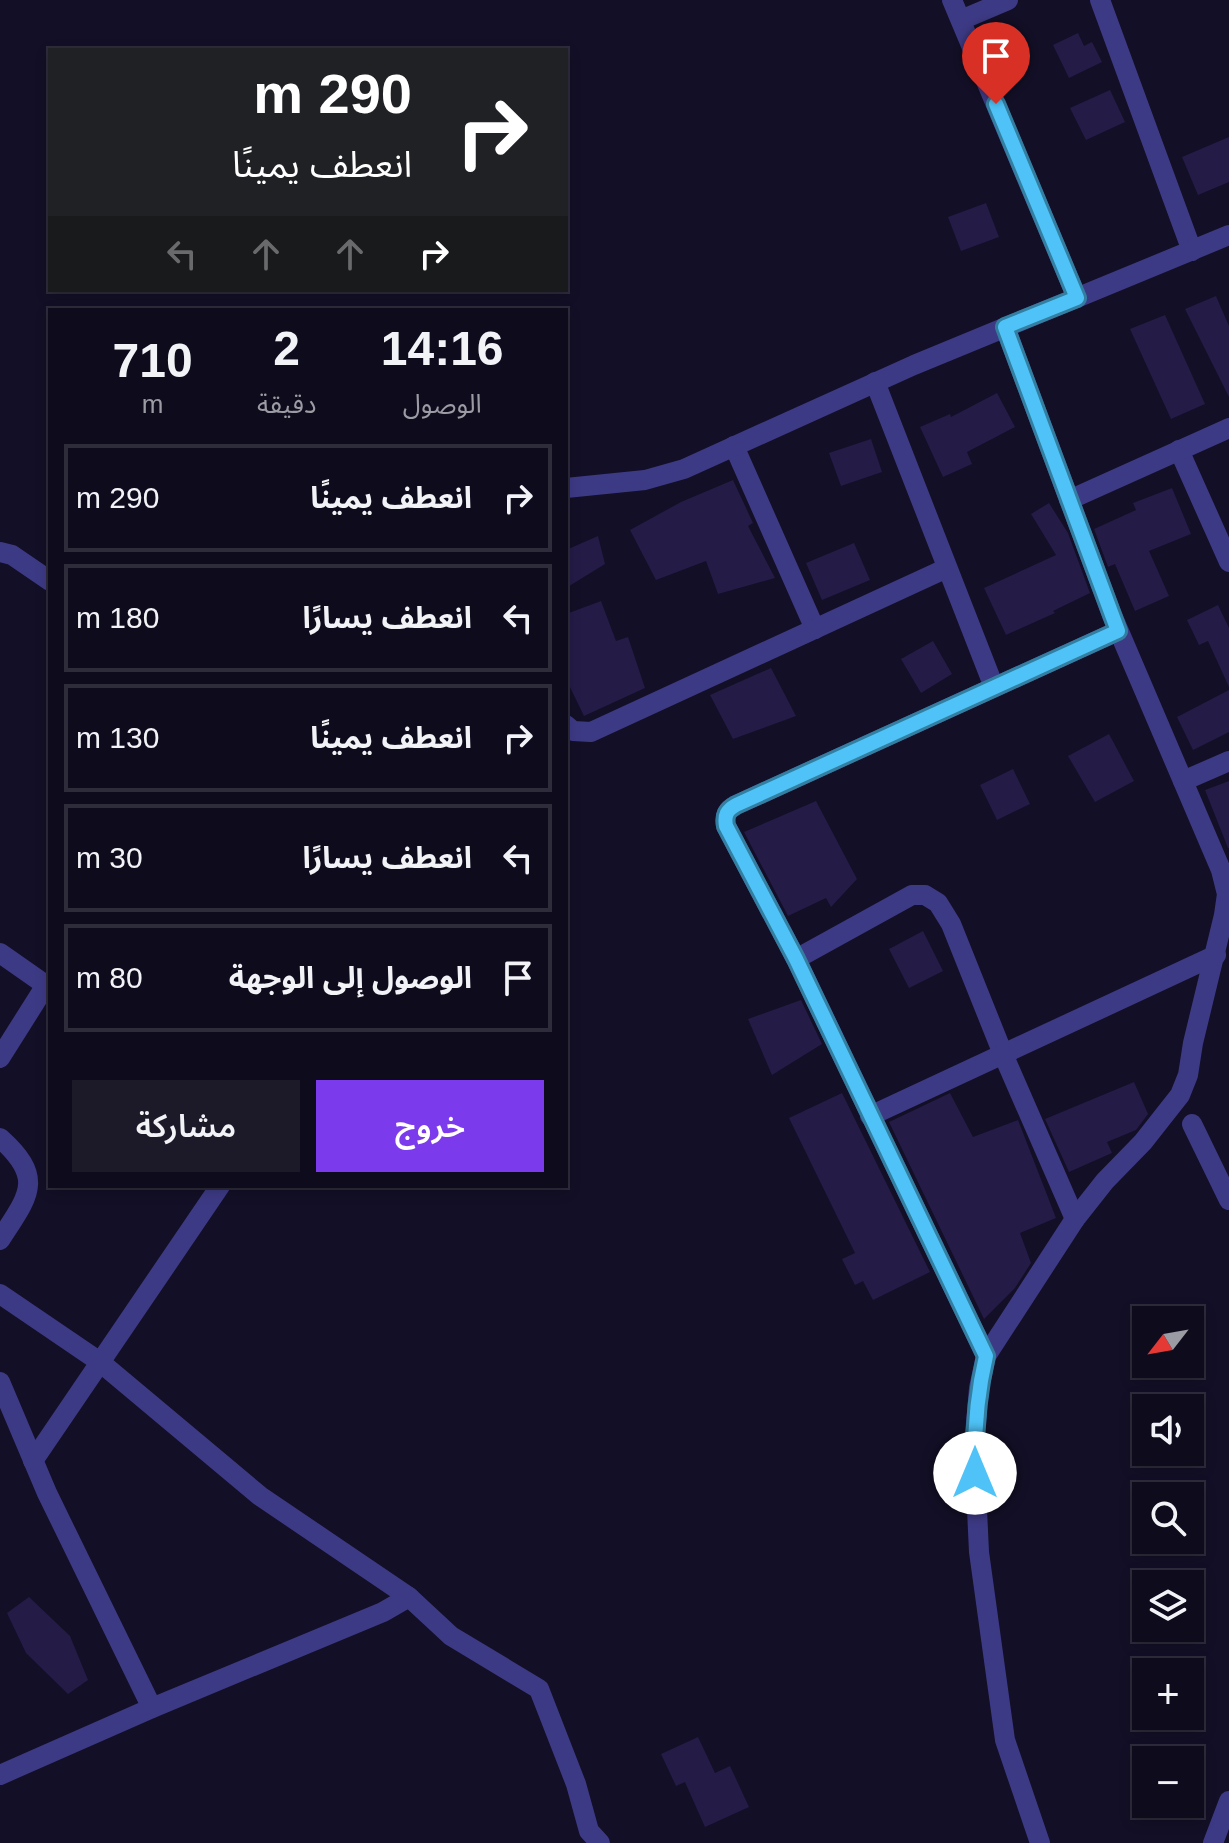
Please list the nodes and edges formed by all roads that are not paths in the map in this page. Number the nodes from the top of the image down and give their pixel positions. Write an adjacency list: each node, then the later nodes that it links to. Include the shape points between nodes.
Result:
1 (952, 0): 4 (street)
2 (1008, 0): 4 (street)
3 (1100, 0): 6 (street)
4 (961, 20): 7 (street)
5 (1229, 235): 6 (street)
6 (1192, 251): 7 (street)
7 (1077, 298): 8 (street)
8 (1005, 327): 9 (street); 14 (street)
9 (875, 382): 11 (street); 17 (street)
10 (1229, 428): 12 (street)
11 (734, 446): 13 (street, via 645,480); 19 (street)
12 (1179, 450): 14 (street); 16 (street)
13 (568, 488)
14 (1069, 500): 20 (street)
15 (0, 552): 18 (street)
16 (1229, 562)
17 (947, 568): 19 (street); 21 (street)
18 (48, 580)
19 (815, 629): 22 (street, via 591,732)
20 (1118, 631): 21 (street); 24 (street)
21 (994, 687): 28 (street, via 729,809 726,826)
22 (568, 727)
23 (1229, 761): 24 (street)
24 (1183, 781): 25 (street)
25 (1228, 894): 27 (street)
26 (0, 953): 29 (street)
27 (1216, 955): 30 (street); 37 (street, via 1180,1095)
28 (796, 959): 30 (street, via 912,895 925,895 938,903 951,924); 32 (street)
29 (48, 987): 31 (street)
30 (1003, 1054): 32 (street); 37 (street)
31 (0, 1058)
32 (870, 1116): 40 (street)
33 (1192, 1124): 36 (street)
34 (0, 1138): 38 (street, via 19,1156 29,1183 26,1199)
35 (219, 1188): 41 (street)
36 (1229, 1200)
37 (1075, 1219): 40 (street)
38 (0, 1240)
39 (0, 1294): 41 (street)
40 (986, 1356): 49 (street, via 974,1446 979,1552 1005,1740)
41 (100, 1362): 43 (street); 44 (street, via 260,1496)
42 (0, 1382): 43 (street)
43 (33, 1461): 45 (street)
44 (409, 1597): 45 (street); 48 (street, via 451,1636 539,1689 589,1831)
45 (152, 1708): 46 (street)
46 (0, 1775)
47 (1229, 1801): 50 (street)
48 (600, 1843)
49 (1040, 1843)
50 (1213, 1843)

